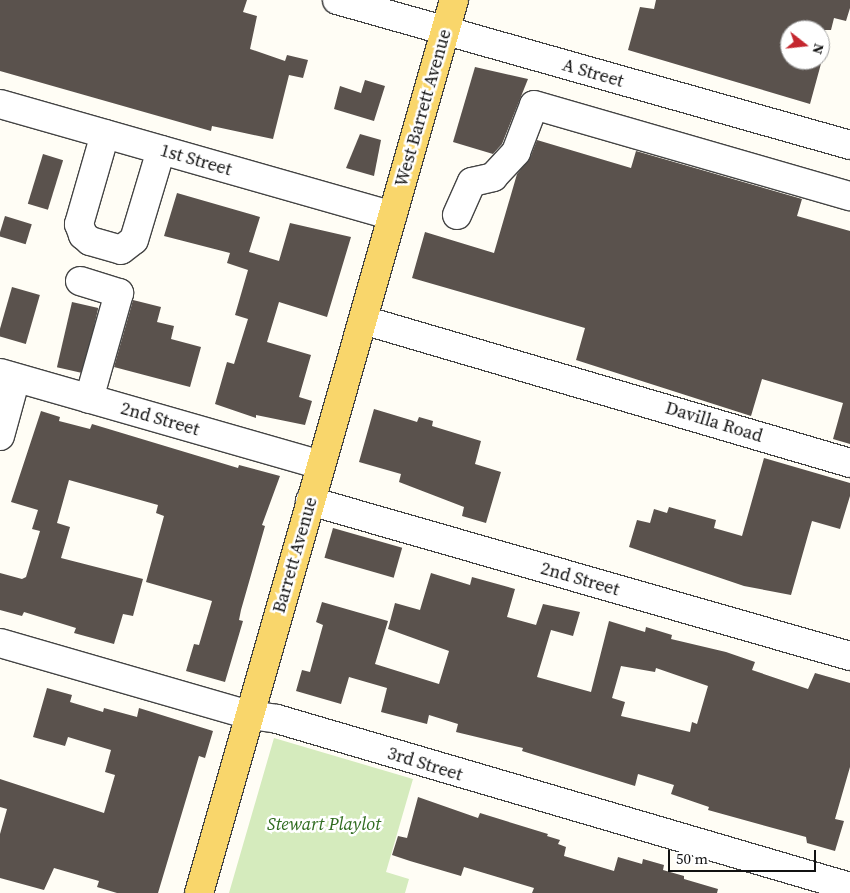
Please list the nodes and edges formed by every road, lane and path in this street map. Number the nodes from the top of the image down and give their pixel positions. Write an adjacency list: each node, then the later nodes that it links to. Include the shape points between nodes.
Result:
1 (336, 0): 3 (street, A Street)
2 (454, 0): 3 (main road, West Barrett Avenue)
3 (445, 32): 6 (street, A Street); 10 (main road, West Barrett Avenue)
4 (0, 104): 5 (street, 1st Street)
5 (105, 134): 7 (street, 1st Street); 7 (street, via 79,224 83,235 121,250 134,240)
6 (850, 145)
7 (161, 150): 10 (street, 1st Street)
8 (850, 196): 9 (street, via 534,105 516,152 493,177 472,182)
9 (458, 215)
10 (392, 216): 12 (main road, Barrett Avenue)
11 (80, 281): 14 (street, via 119,292)
12 (363, 320): 16 (street, Davilla Road); 17 (main road, Barrett Avenue)
13 (8, 376): 14 (street, 2nd Street); 15 (street)
14 (89, 399): 17 (street, 2nd Street)
15 (0, 436)
16 (850, 462)
17 (321, 465): 18 (main road, Barrett Avenue)
18 (310, 501): 20 (street, 2nd Street); 21 (main road, Barrett Avenue)
19 (0, 643): 21 (street, 3rd Street)
20 (850, 656)
21 (250, 715): 22 (street, 3rd Street, via 277,719); 23 (main road, Barrett Avenue)
22 (850, 887)
23 (199, 893)

